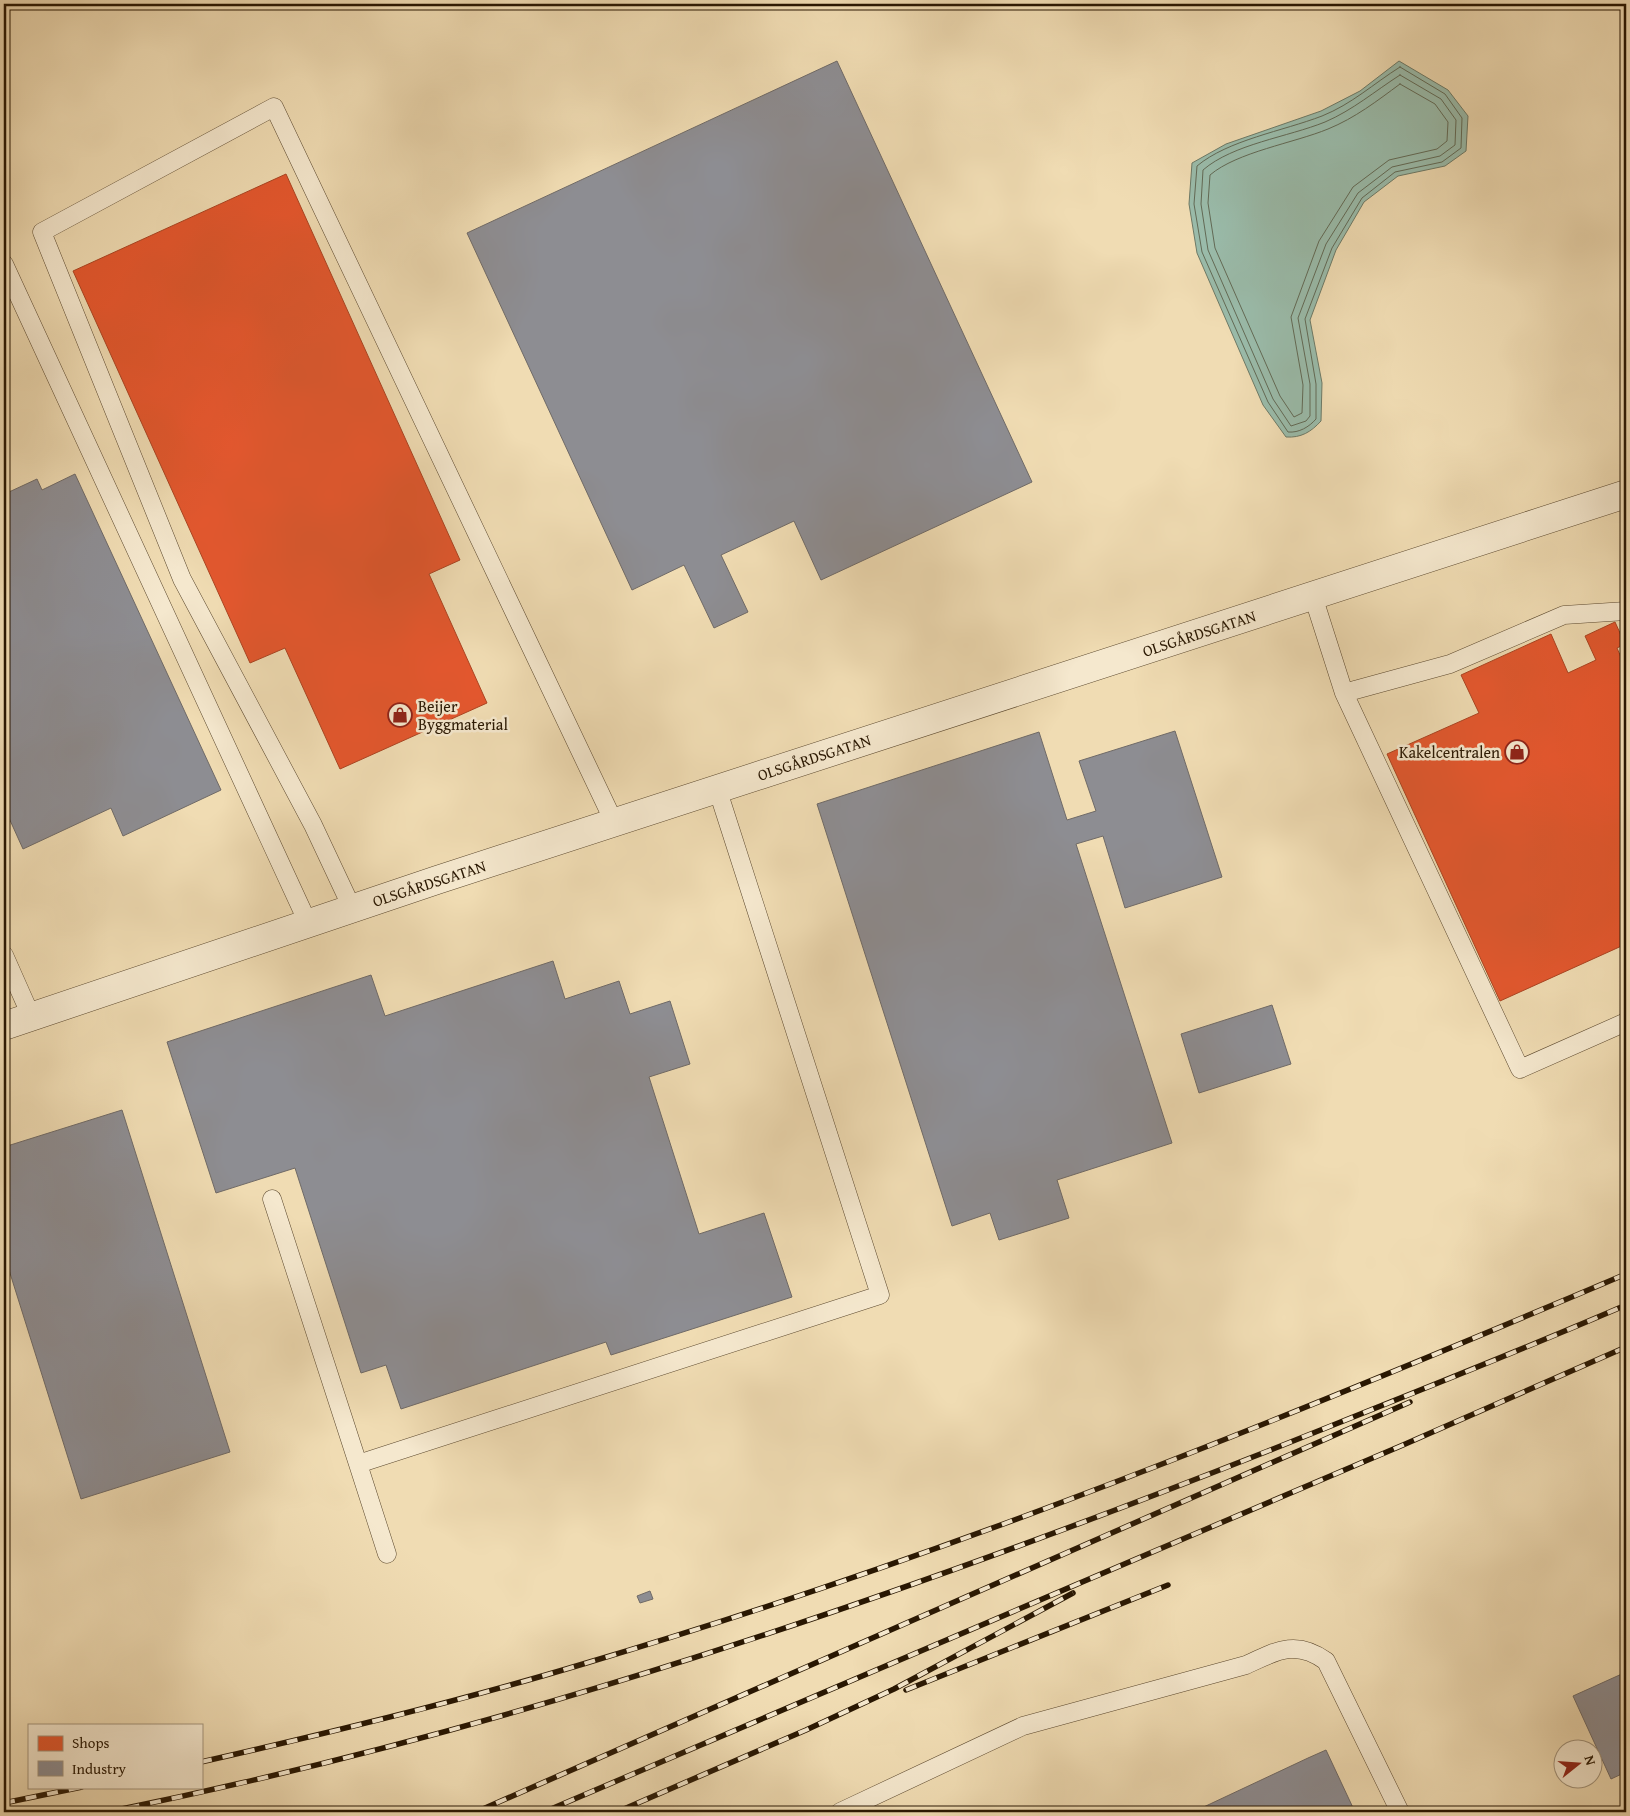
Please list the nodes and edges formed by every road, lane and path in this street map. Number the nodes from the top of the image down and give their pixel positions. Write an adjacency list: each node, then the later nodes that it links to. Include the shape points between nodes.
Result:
1 (4, 264): 9 (lane)
2 (1626, 494): 3 (street, OLSGÅRDSGATAN)
3 (1313, 596): 5 (lane); 6 (street, OLSGÅRDSGATAN)
4 (1626, 611): 5 (lane, via 1564,615 1450,664)
5 (1344, 693): 12 (lane, via 1520,1069)
6 (717, 788): 7 (street, OLSGÅRDSGATAN); 15 (lane, via 880,1295)
7 (614, 822): 8 (street, OLSGÅRDSGATAN); 8 (lane, via 274,107 42,232 182,579 313,825)
8 (352, 908): 9 (street, OLSGÅRDSGATAN)
9 (308, 923): 11 (street, OLSGÅRDSGATAN)
10 (4, 955): 11 (lane)
11 (31, 1016): 13 (street, OLSGÅRDSGATAN)
12 (1626, 1022)
13 (4, 1026)
14 (272, 1199): 15 (lane)
15 (358, 1464): 16 (lane)
16 (387, 1554)
17 (840, 1812): 18 (lane, via 1023,1726 1246,1665 1275,1652 1302,1648 1326,1661)
18 (1400, 1812)

